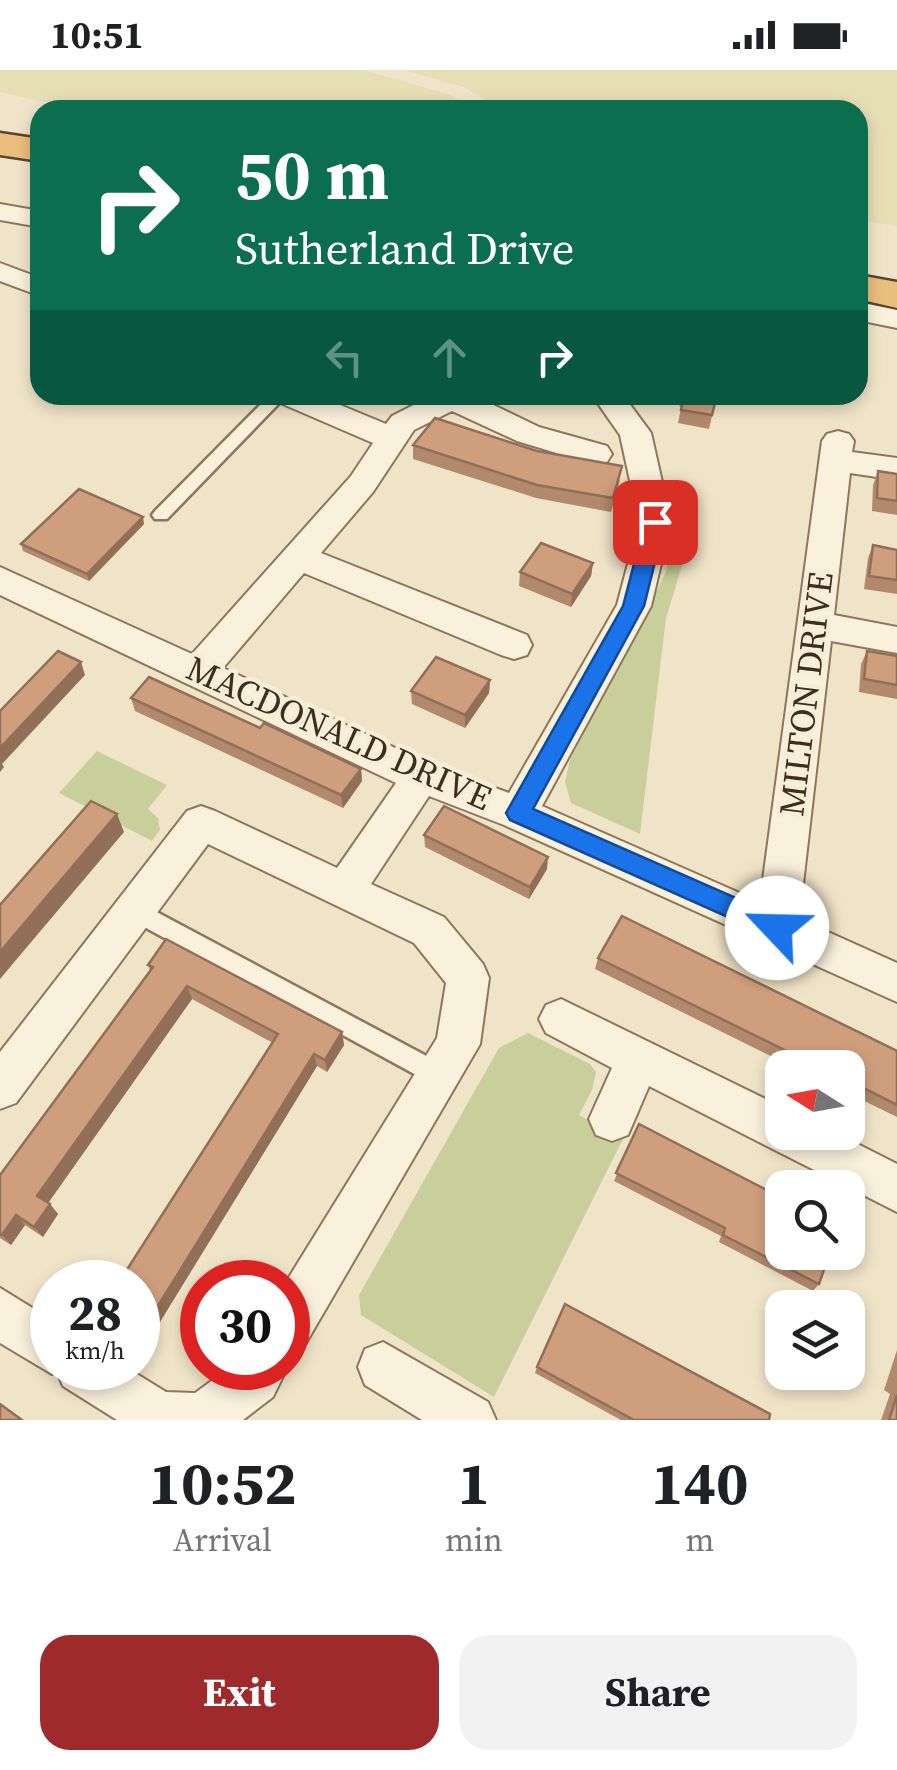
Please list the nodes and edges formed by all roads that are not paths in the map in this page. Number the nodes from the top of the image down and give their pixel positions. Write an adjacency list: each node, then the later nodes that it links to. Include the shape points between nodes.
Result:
1 (0, 122): 2 (highway)
2 (30, 126)
3 (0, 144): 4 (highway)
4 (30, 148)
5 (0, 212): 6 (street)
6 (30, 217)
7 (868, 265): 8 (highway)
8 (897, 270)
9 (0, 271): 10 (street)
10 (30, 284)
11 (868, 289): 12 (highway)
12 (897, 295)
13 (868, 313): 14 (street)
14 (897, 319)
15 (269, 405): 23 (lane)
16 (312, 405): 20 (street)
17 (439, 405): 20 (street, via 402,423)
18 (471, 405): 21 (street, via 528,434)
19 (615, 405): 31 (street, via 634,432 655,522 634,606)
20 (392, 439): 24 (street)
21 (596, 454)
22 (897, 470): 26 (street, MILTON DRIVE, via 837,451)
23 (161, 515)
24 (298, 557): 28 (street); 29 (street)
25 (0, 580): 29 (street, MACDONALD DRIVE)
26 (815, 625): 27 (street); 34 (street, MILTON DRIVE)
27 (897, 640)
28 (514, 646)
29 (199, 670): 30 (street, MACDONALD DRIVE)
30 (421, 777): 31 (street, MACDONALD DRIVE); 32 (street)
31 (518, 813): 34 (street, MACDONALD DRIVE)
32 (345, 889): 33 (street, via 201,823); 38 (street, via 430,930 468,978 458,1044)
33 (134, 910): 38 (lane); 39 (street)
34 (777, 928): 35 (street, MACDONALD DRIVE)
35 (897, 984)
36 (561, 1019): 37 (street)
37 (639, 1058): 40 (street); 41 (street)
38 (439, 1075): 44 (street)
39 (0, 1088)
40 (612, 1120)
41 (765, 1122)
42 (820, 1150): 43 (street)
43 (897, 1189)
44 (310, 1289)
45 (383, 1367): 48 (street)
46 (116, 1390): 47 (street, via 160,1418 203,1419)
47 (241, 1390)
48 (467, 1419)

